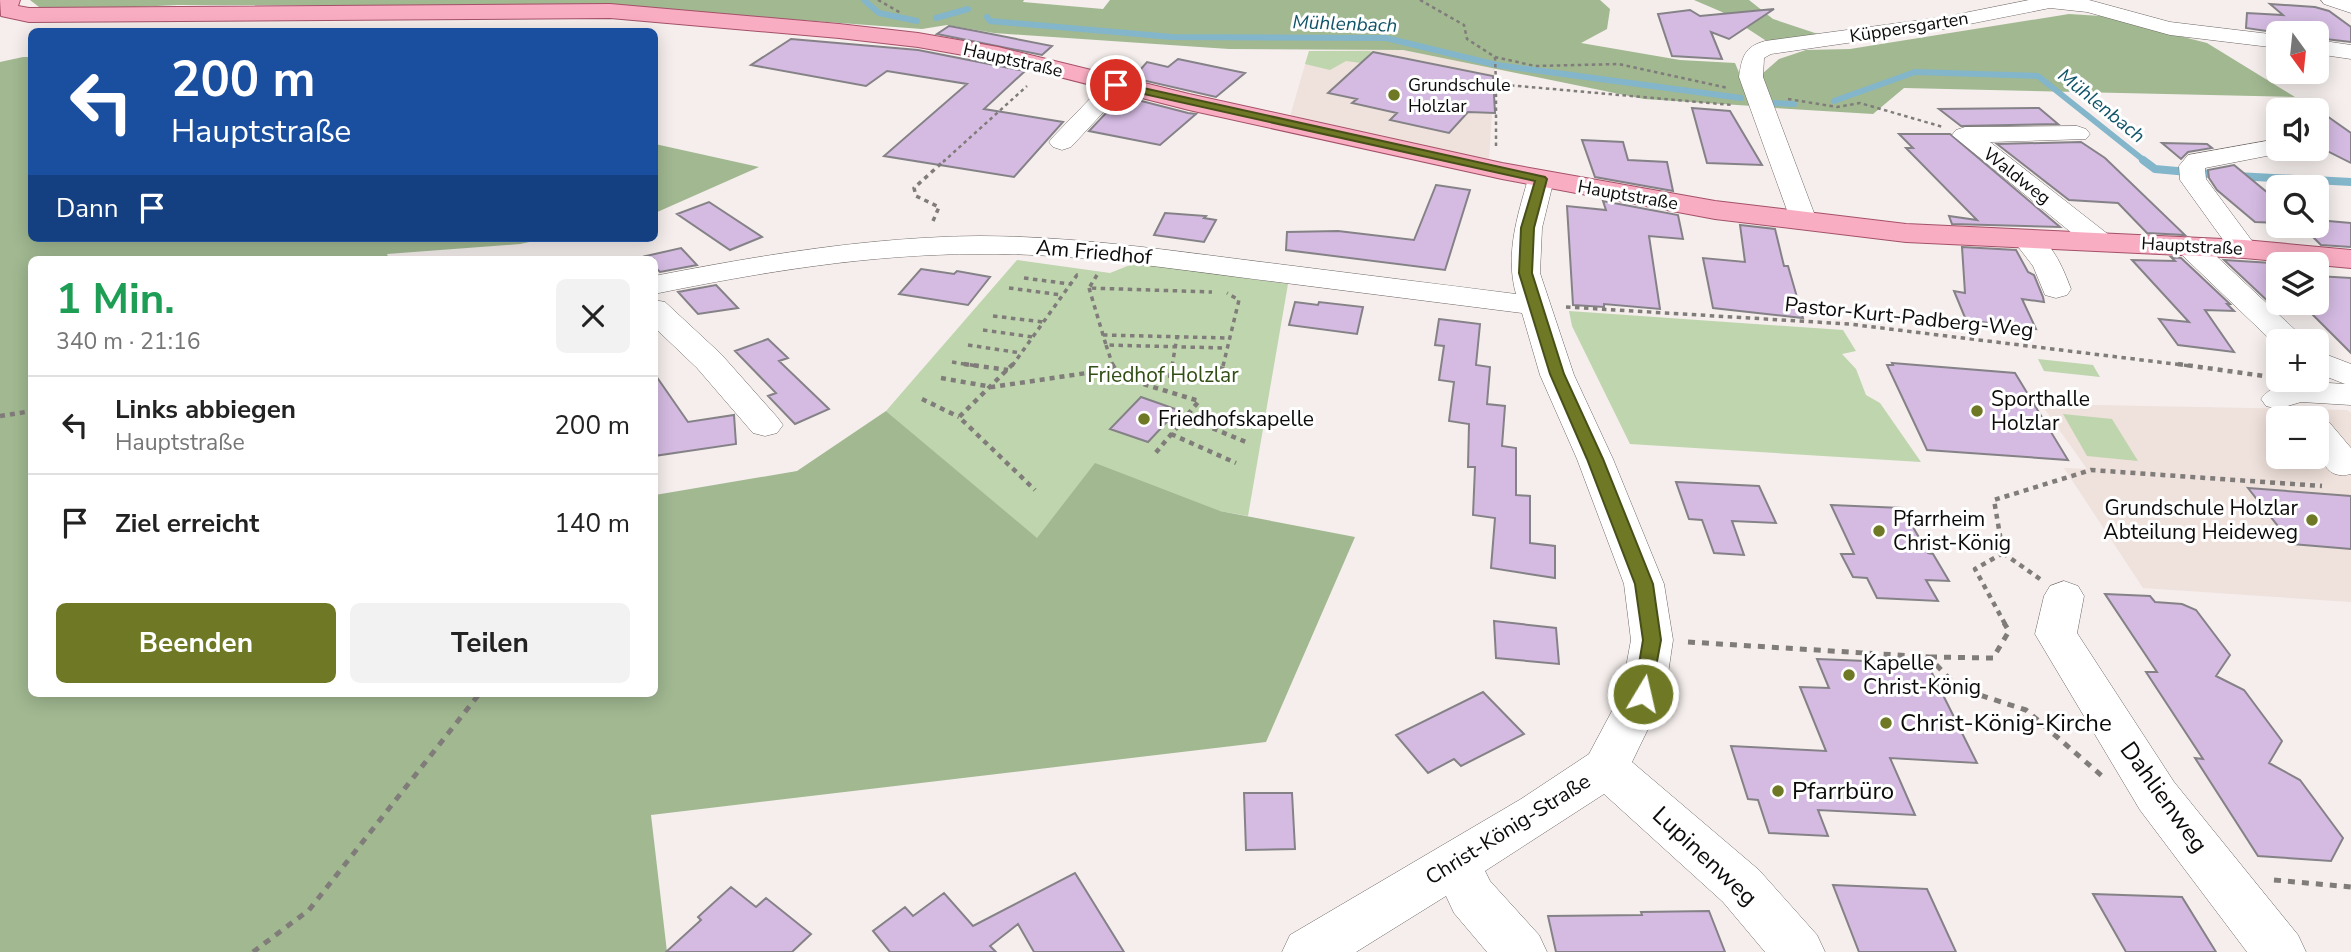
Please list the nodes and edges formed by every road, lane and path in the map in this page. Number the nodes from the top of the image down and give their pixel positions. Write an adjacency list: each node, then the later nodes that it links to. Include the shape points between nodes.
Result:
1 (9, 0): 11 (main road, Hauptstraße, via 9,10 29,15 610,11 918,40)
2 (878, 0): 6 (path)
3 (1420, 0): 10 (path, via 1464,25 1467,39)
4 (2331, 0): 5 (street)
5 (2351, 8)
6 (909, 15)
7 (2266, 40): 14 (street, Küppersgarten, via 2167,28 2090,5 2050,2 1944,23 1765,48 1753,55 1751,65)
8 (2329, 49): 9 (street)
9 (2351, 52)
10 (1495, 57): 12 (path); 14 (path, via 1535,66 1619,64)
11 (1049, 67): 13 (main road, Hauptstraße); 24 (path, via 914,188 916,196 939,207)
12 (1496, 84): 14 (path); 19 (path, via 1496,162)
13 (1116, 85): 17 (street); 19 (main road, Hauptstraße)
14 (1761, 102): 16 (path, via 1837,107 1860,103); 21 (street, Küppersgarten)
15 (2077, 134): 16 (street, Waldweg)
16 (1965, 135): 23 (street, Waldweg)
17 (1062, 142)
18 (2266, 149): 26 (street, via 2197,161 2193,173)
19 (1491, 169): 20 (main road, Hauptstraße)
20 (1541, 179): 21 (main road, Hauptstraße); 37 (street, Christ-König-Straße, via 1528,228 1525,273)
21 (1803, 221): 22 (main road, Hauptstraße)
22 (2027, 240): 23 (main road, Hauptstraße); 35 (street, via 2047,265)
23 (2099, 241): 25 (main road, Hauptstraße)
24 (924, 246): 31 (street, Am Friedhof, via 815,256); 37 (street, Am Friedhof, via 1095,251)
25 (2189, 246): 26 (main road, Hauptstraße); 41 (street)
26 (2244, 249): 27 (main road, Hauptstraße)
27 (2351, 259)
28 (1098, 272): 29 (path)
29 (1096, 277): 32 (path, via 1077,275); 34 (path)
30 (1024, 278): 32 (path)
31 (658, 284)
32 (1070, 284): 36 (path)
33 (1009, 288): 36 (path)
34 (1089, 288): 43 (path); 46 (path, via 1230,293 1239,300)
35 (2056, 289)
36 (1062, 295): 40 (path)
37 (1534, 305): 62 (path, Pastor-Kurt-Padberg-Weg, via 1849,324); 78 (street, Christ-König-Straße, via 1557,374 1644,584)
38 (658, 313): 68 (street, via 709,361)
39 (993, 316): 40 (path)
40 (1043, 322): 44 (path)
41 (2278, 329)
42 (983, 330): 44 (path)
43 (1103, 335): 45 (path); 48 (path)
44 (1033, 337): 51 (path)
45 (1177, 337): 46 (path); 49 (path)
46 (1228, 338): 50 (path)
47 (968, 345): 51 (path)
48 (1106, 345): 49 (path); 54 (path)
49 (1176, 346): 50 (path); 58 (path)
50 (1225, 348): 59 (path)
51 (1021, 354): 55 (path)
52 (952, 362): 55 (path)
53 (2329, 366): 56 (street)
54 (1114, 369): 60 (path); 67 (path, via 1120,377 1199,401)
55 (1009, 370): 60 (path)
56 (2351, 376)
57 (941, 378): 60 (path)
58 (1170, 378)
59 (1219, 381)
60 (992, 387): 66 (path)
61 (2351, 395): 62 (street, via 2298,393)
62 (2286, 398)
63 (922, 399): 66 (path)
64 (28, 412): 65 (path)
65 (0, 416)
66 (959, 416): 75 (path)
67 (1185, 417): 69 (path); 70 (path)
68 (765, 425)
69 (1171, 435): 71 (path); 73 (path)
70 (1246, 442)
71 (1153, 456)
72 (2329, 462): 74 (street)
73 (1236, 463)
74 (2334, 475): 76 (path, via 2091,470 1994,500)
75 (1035, 490)
76 (2003, 553): 77 (path); 79 (path, via 1975,569 2009,631 1993,658)
77 (2064, 596): 84 (street, Dahlienweg, via 2056,634 2157,796)
78 (1652, 640): 79 (path); 81 (street, Christ-König-Straße, via 1643,694)
79 (1929, 657): 82 (path, via 1958,688 2026,710)
80 (477, 697): 86 (path, via 309,910)
81 (1606, 767): 83 (street, Christ-König-Straße); 89 (street, Lupinenweg, via 1741,886)
82 (2106, 777)
83 (1456, 863): 87 (street, Christ-König-Straße); 88 (street, via 1472,897)
84 (2221, 875): 85 (path); 90 (street, Dahlienweg)
85 (2351, 887)
86 (253, 952)
87 (1309, 952)
88 (1520, 952)
89 (1798, 952)
90 (2279, 952)

